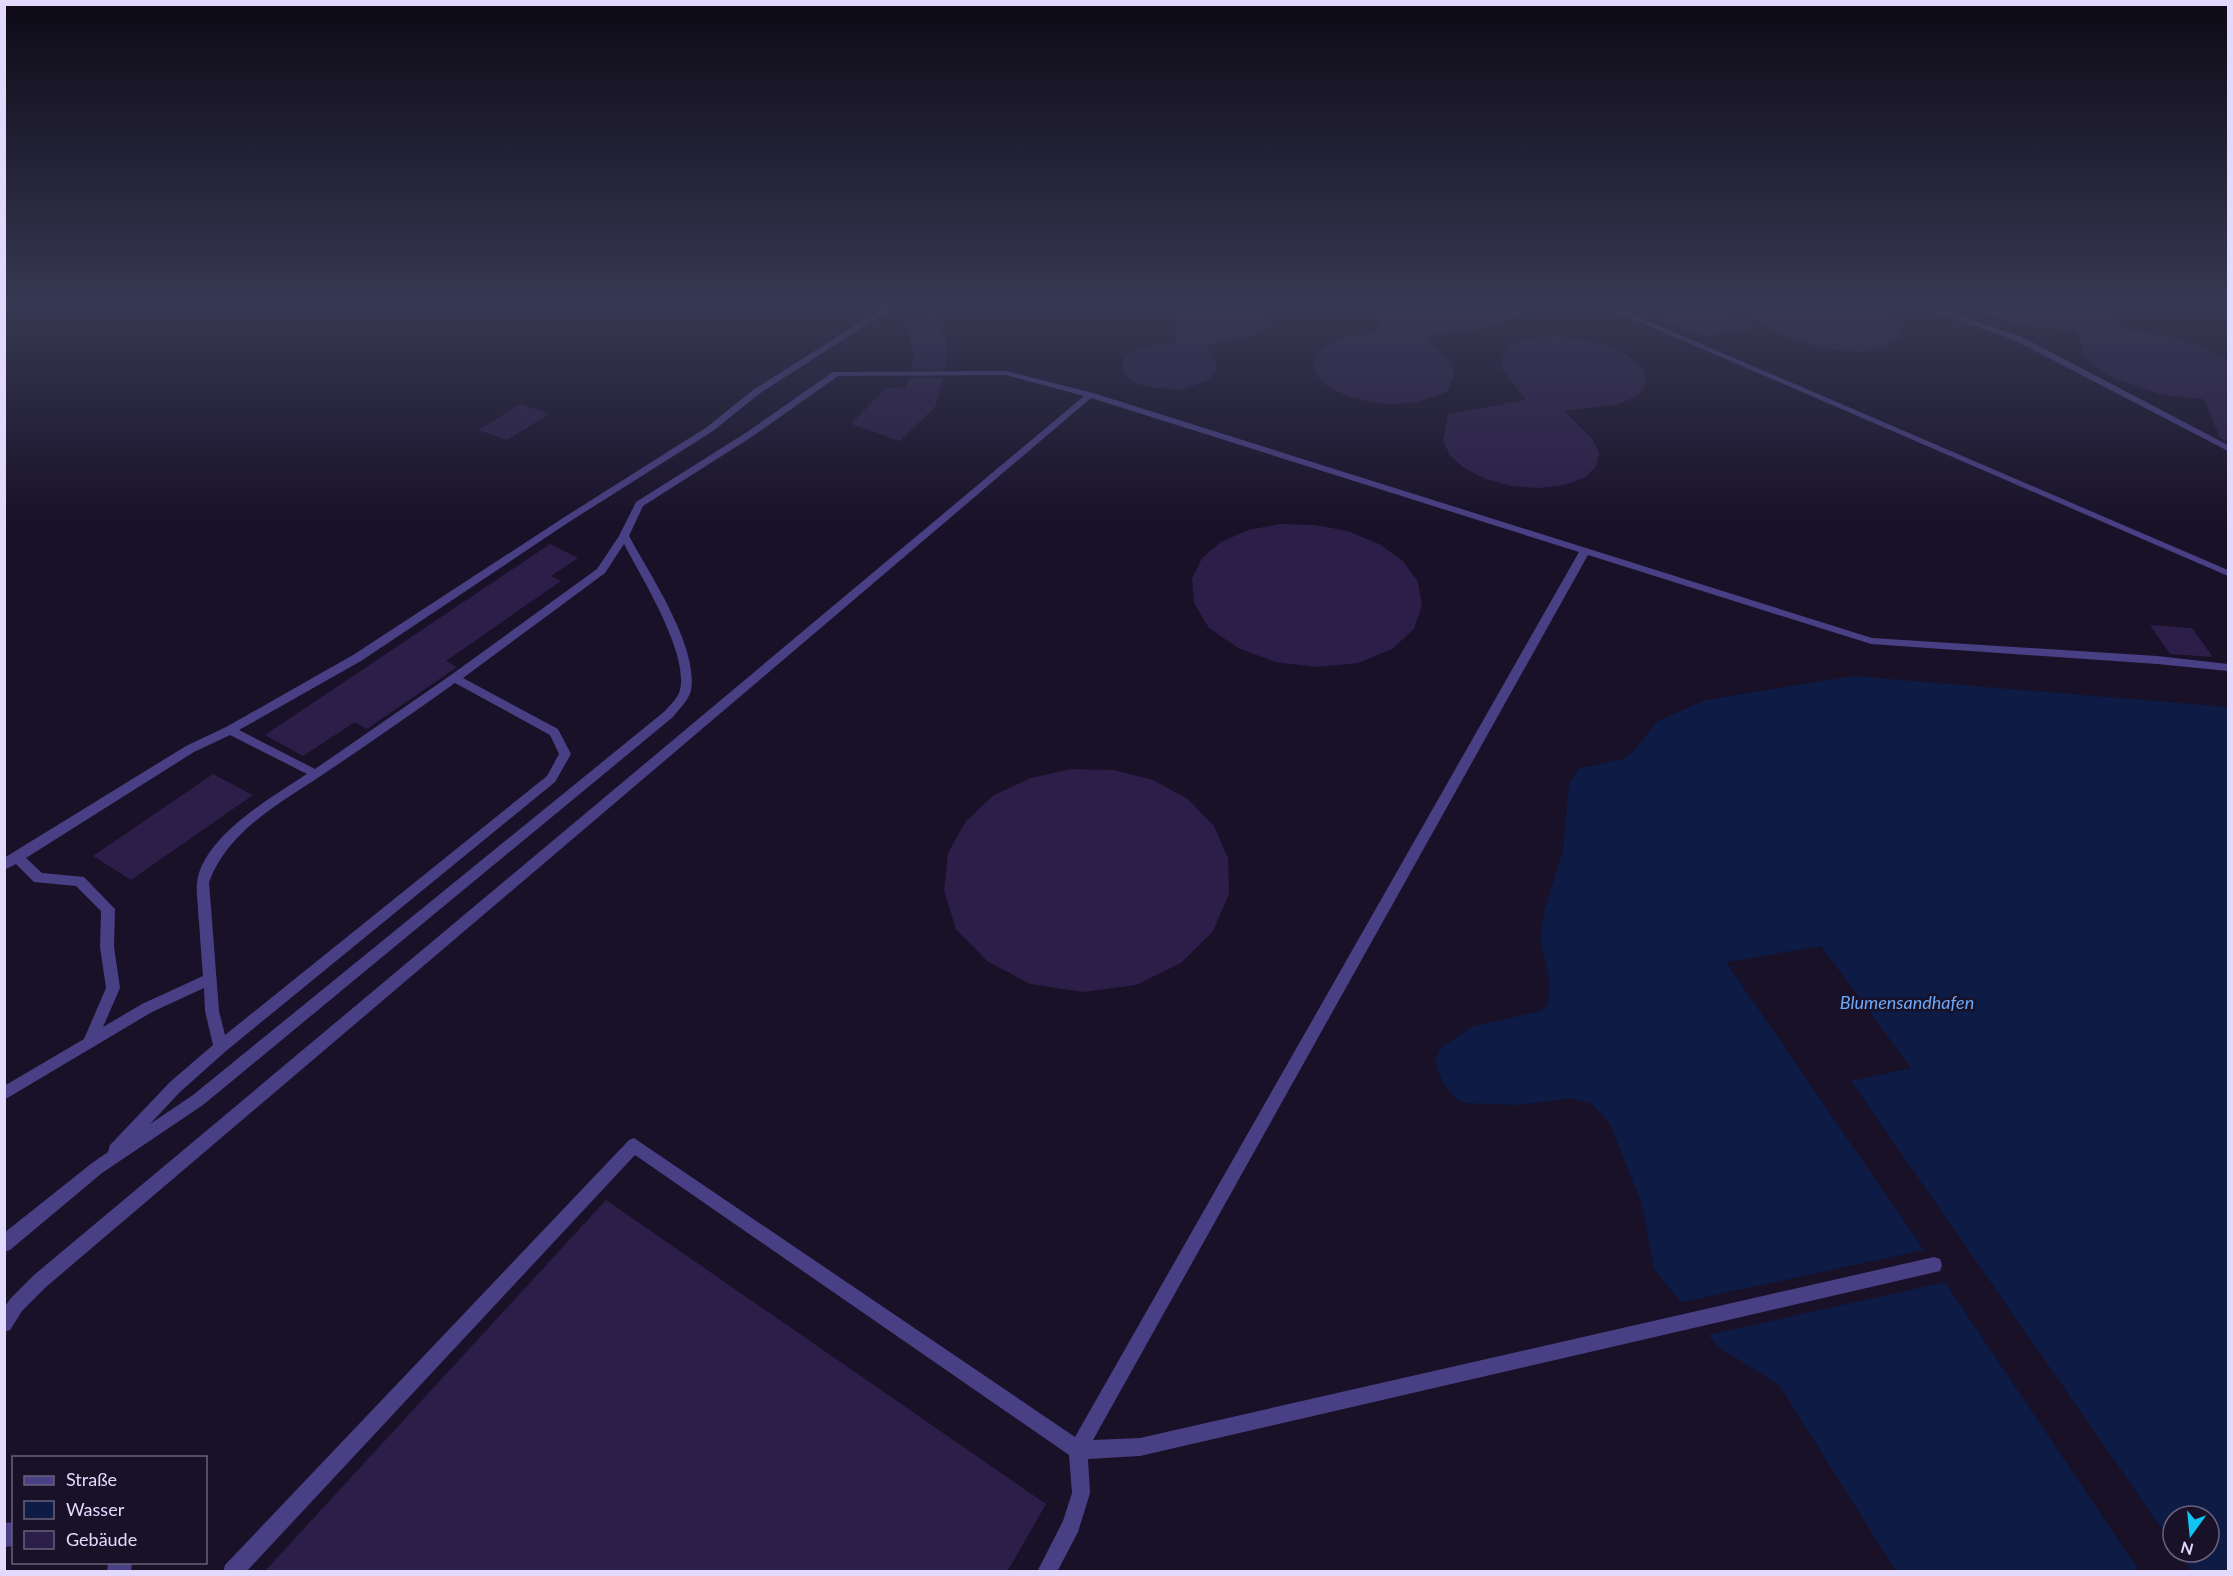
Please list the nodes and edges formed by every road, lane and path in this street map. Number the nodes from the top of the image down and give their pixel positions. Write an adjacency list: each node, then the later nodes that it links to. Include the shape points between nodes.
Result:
1 (776, 380): 13 (lane, via 710,429 357,658)
2 (828, 380): 8 (lane, via 639,504)
3 (1031, 380): 6 (lane)
4 (1778, 380): 10 (lane)
5 (2097, 380): 7 (lane)
6 (1090, 395): 9 (lane); 24 (lane, via 40,1281)
7 (2229, 448)
8 (624, 537): 12 (lane, via 601,571); 21 (lane, via 674,631 687,669 685,692 669,714 198,1100)
9 (1585, 551): 11 (lane, via 1871,641); 25 (lane)
10 (2229, 573)
11 (2229, 668)
12 (455, 678): 14 (lane); 19 (lane, via 554,732 565,754 560,766 534,794)
13 (230, 730): 14 (lane); 15 (lane, via 190,749)
14 (316, 774): 17 (lane, via 230,836 208,866 203,882)
15 (18, 858): 16 (lane); 18 (lane, via 39,878 80,881 108,909 112,988)
16 (4, 865)
17 (210, 979): 18 (lane, via 147,1008); 19 (lane, via 212,1011)
18 (89, 1043): 20 (lane)
19 (221, 1047): 21 (lane, via 175,1087)
20 (4, 1094)
21 (98, 1168): 22 (lane)
22 (4, 1244)
23 (1934, 1265): 25 (lane, via 1140,1447)
24 (4, 1324)
25 (1078, 1450): 26 (lane, via 634,1145); 27 (lane, via 1081,1493 1071,1525)
26 (232, 1572)
27 (1046, 1572)

